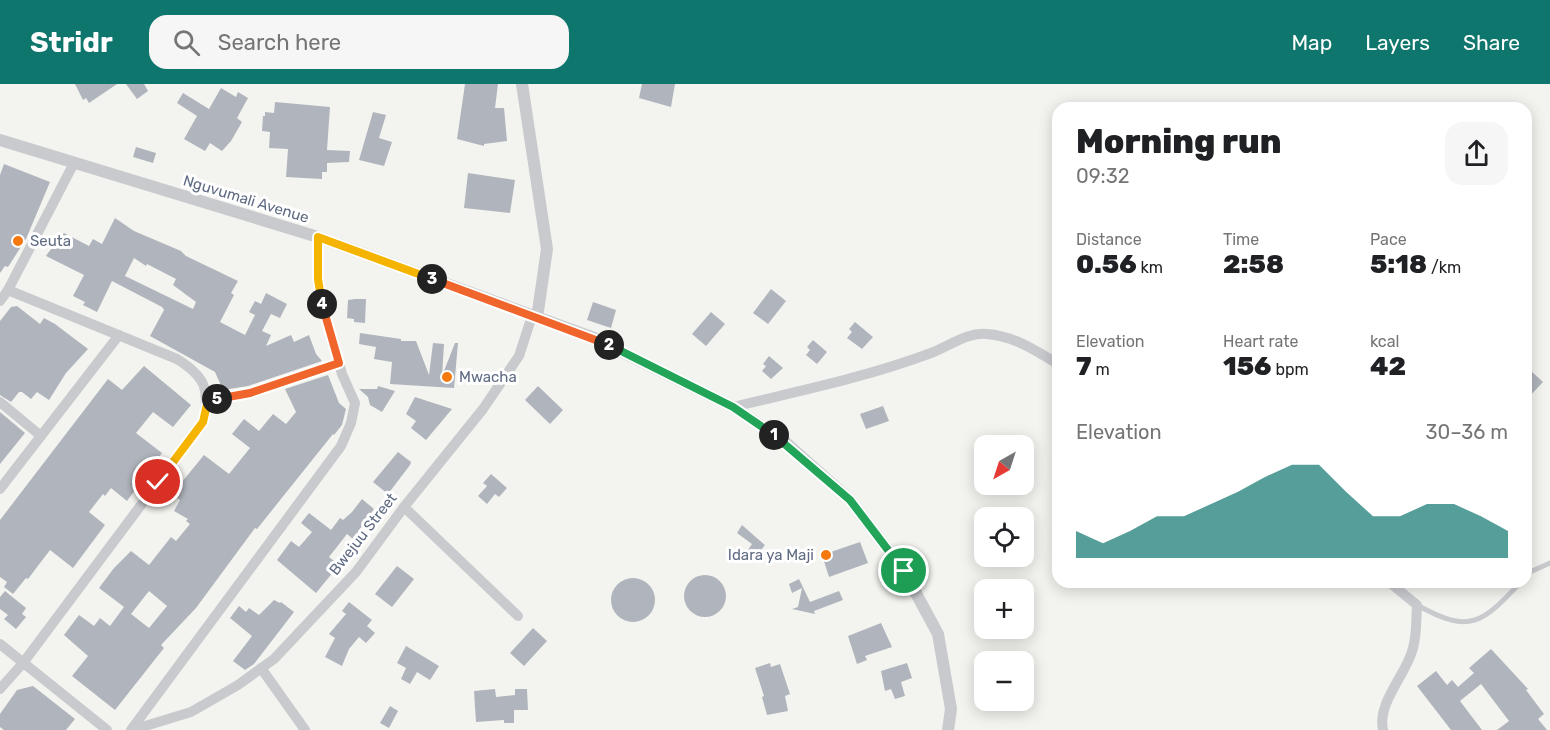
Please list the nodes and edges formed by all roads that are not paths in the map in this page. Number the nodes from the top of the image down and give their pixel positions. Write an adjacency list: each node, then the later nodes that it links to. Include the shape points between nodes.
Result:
1 (522, 84): 7 (street, via 547,249)
2 (0, 140): 3 (street, Nguvumali Avenue)
3 (74, 163): 4 (street, Nguvumali Avenue); 5 (street)
4 (318, 237): 7 (street, Nguvumali Avenue); 10 (street, via 321,301)
5 (8, 290): 6 (street); 8 (street)
6 (0, 301)
7 (535, 317): 13 (street, Nguvumali Avenue, via 594,338); 16 (street, Bwejuu Street, via 519,356 483,409)
8 (119, 335): 11 (street, via 195,370); 14 (street)
9 (1052, 360): 13 (street, via 1009,338 985,334 957,339 933,352 828,384)
10 (339, 363): 11 (street, via 250,393); 28 (street, via 355,403 341,446)
11 (208, 400): 24 (street, via 203,422)
12 (0, 402): 14 (street)
13 (733, 407): 30 (street, Nguvumali Avenue, via 785,442 850,500 904,571 938,634 951,709)
14 (41, 436): 15 (street)
15 (0, 489)
16 (404, 507): 22 (street); 25 (street, Bwejuu Street, via 356,572)
17 (1550, 563): 18 (lane)
18 (1532, 571)
19 (1396, 588): 21 (street)
20 (1515, 588): 21 (lane, via 1494,610 1471,622 1443,620)
21 (1417, 605): 31 (street, via 1413,648 1388,700)
22 (518, 616)
23 (0, 644): 24 (street)
24 (22, 663): 26 (street); 27 (street)
25 (261, 668): 28 (street, Bwejuu Street, via 191,711); 29 (street)
26 (0, 689)
27 (106, 730)
28 (132, 730)
29 (305, 730)
30 (948, 730)
31 (1383, 730)

